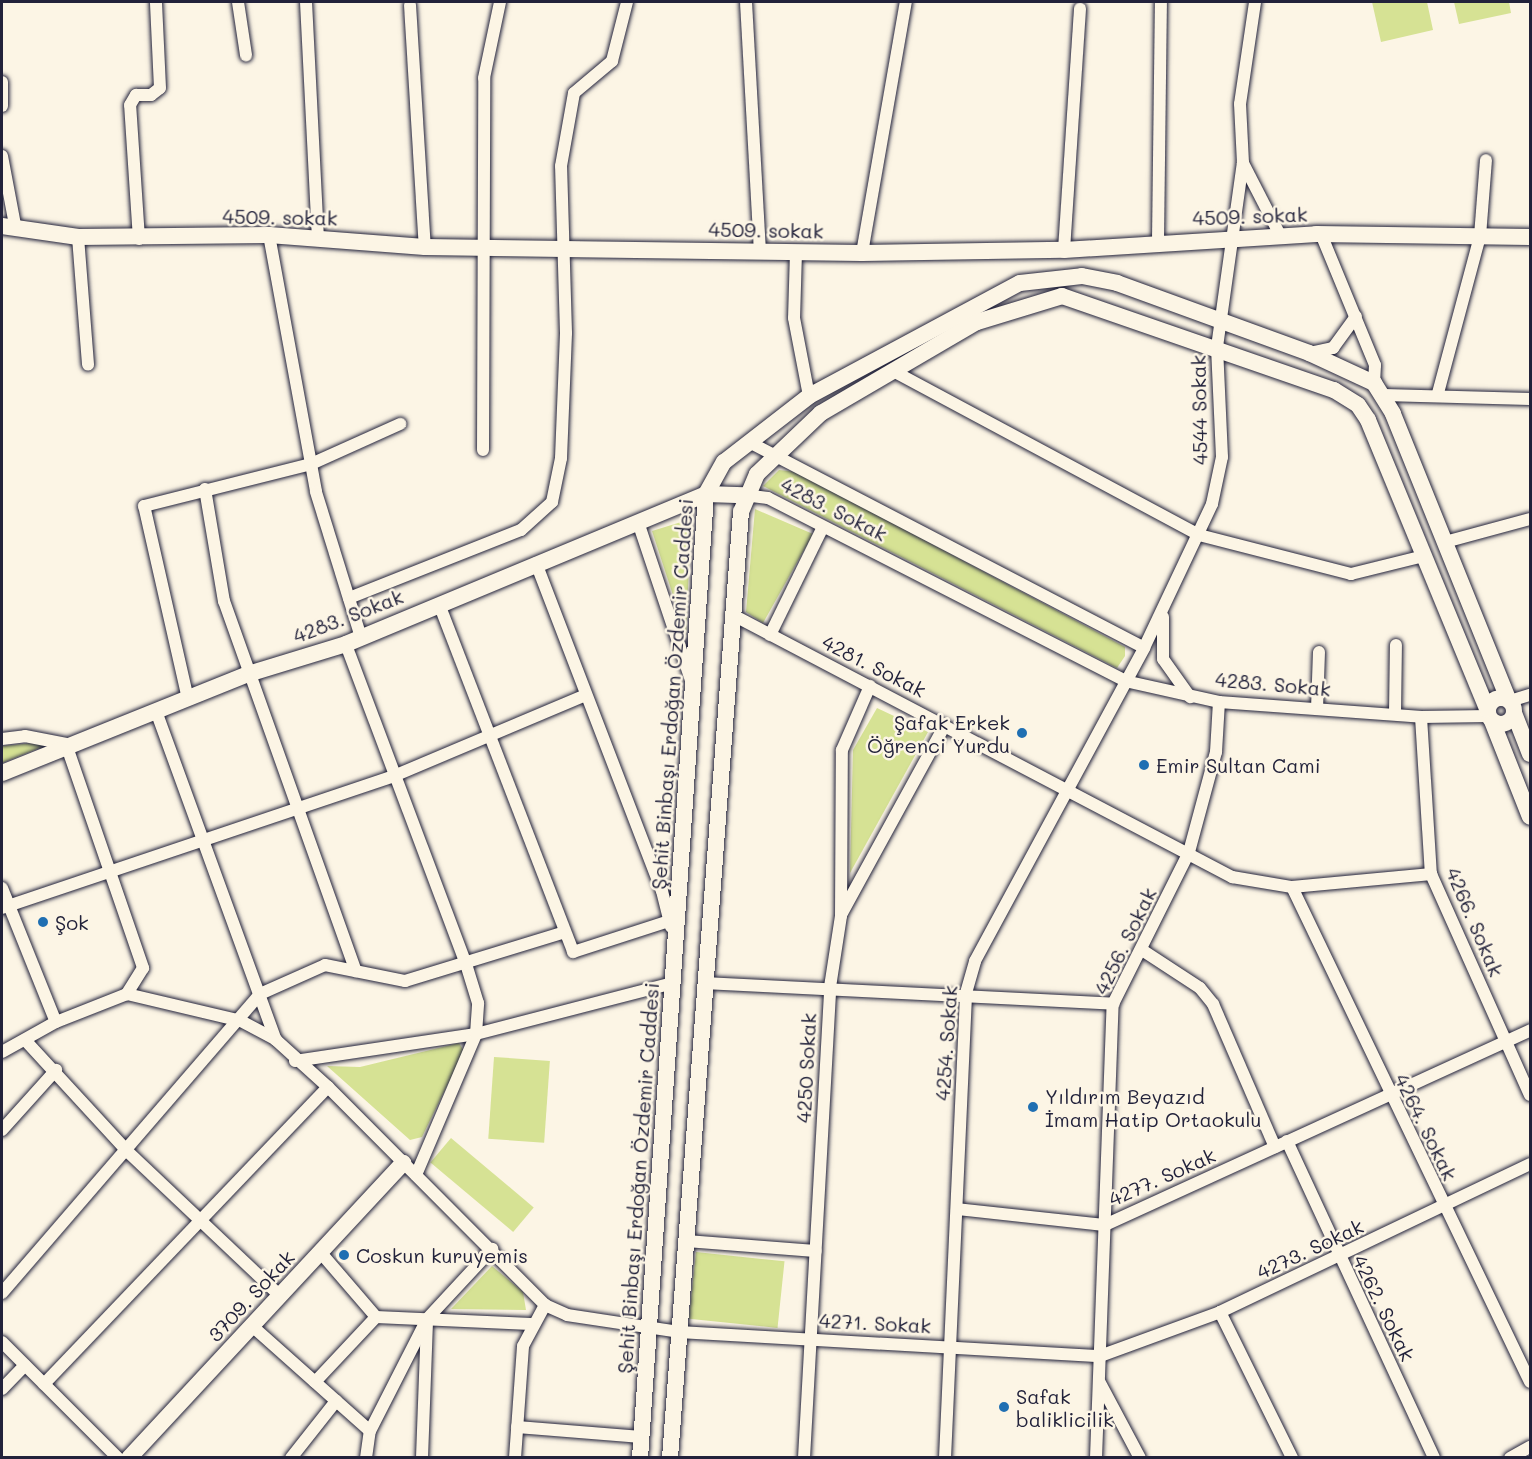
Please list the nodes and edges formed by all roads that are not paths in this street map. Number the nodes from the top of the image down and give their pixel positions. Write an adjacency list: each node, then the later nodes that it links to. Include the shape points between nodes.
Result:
1 (156, 2): 27 (street, via 160,88 151,95 136,95 130,105)
2 (238, 2): 12 (street)
3 (306, 2): 24 (street)
4 (500, 2): 30 (street, via 484,78)
5 (627, 2): 31 (street, via 612,61 574,93 561,166)
6 (746, 2): 32 (street)
7 (906, 2): 35 (street)
8 (1161, 2): 28 (street)
9 (1255, 2): 17 (street, via 1240,104)
10 (410, 5): 29 (street)
11 (1080, 9): 33 (street)
12 (246, 56)
13 (2, 82): 14 (street)
14 (2, 106)
15 (2, 156): 18 (street)
16 (1486, 160): 22 (street)
17 (1243, 163): 21 (street); 26 (street, 4544 Sokak)
18 (8, 225): 23 (main road, 4509. sokak)
19 (1321, 234): 21 (main road, 4509. sokak); 22 (main road, 4509. sokak); 36 (street)
20 (269, 235): 24 (main road, 4509. sokak); 27 (main road, 4509. sokak); 50 (street)
21 (1280, 235): 26 (main road, 4509. sokak)
22 (1480, 236): 25 (main road, 4509. sokak); 43 (street)
23 (78, 237): 27 (main road, 4509. sokak); 40 (street)
24 (318, 237): 29 (main road, 4509. sokak)
25 (1530, 237)
26 (1230, 238): 28 (main road, 4509. sokak); 37 (street, 4544 Sokak)
27 (139, 239)
28 (1158, 241): 33 (main road, 4509. sokak)
29 (425, 247): 30 (main road, 4509. sokak)
30 (483, 248): 31 (main road, 4509. sokak); 48 (street)
31 (567, 249): 32 (main road, 4509. sokak); 61 (street, via 562,436 552,502 521,530)
32 (760, 250): 34 (main road, 4509. sokak)
33 (1064, 250): 35 (main road, 4509. sokak)
34 (796, 252): 35 (main road, 4509. sokak); 44 (street, via 794,318)
35 (862, 253)
36 (1356, 316): 39 (street, via 1333,348); 42 (street, via 1375,365)
37 (1221, 319): 38 (street, 4544 Sokak); 39 (main road, Şehit Binbaşı Erdoğan Özdemir Caddesi); 44 (main road, Şehit Binbaşı Erdoğan Özdemir Caddesi, via 1082,276 1030,281 977,303)
38 (1217, 347): 41 (main road, via 1062,296 1032,301 977,322); 57 (street, 4544 Sokak, via 1222,456); 59 (main road, via 1334,390 1358,405)
39 (1309, 353): 42 (main road, Şehit Binbaşı Erdoğan Özdemir Caddesi)
40 (88, 365)
41 (895, 372): 49 (main road, via 821,413); 57 (street)
42 (1379, 389): 43 (street); 58 (main road)
43 (1438, 393): 45 (street)
44 (809, 396): 47 (main road, Şehit Binbaşı Erdoğan Özdemir Caddesi)
45 (1530, 399)
46 (400, 424): 50 (street)
47 (749, 442): 49 (street); 52 (main road, Şehit Binbaşı Erdoğan Özdemir Caddesi, via 724,462)
48 (483, 450)
49 (777, 454): 53 (main road); 68 (street)
50 (311, 464): 51 (street); 61 (street)
51 (205, 489): 70 (street, via 224,601); 77 (street, via 144,506)
52 (706, 494): 53 (main road, 4283. Sokak); 55 (main road, 4283. Sokak); 72 (main road, Şehit Binbaşı Erdoğan Özdemir Caddesi)
53 (744, 495): 56 (street, 4283. Sokak, via 768,498); 64 (main road)
54 (1530, 519): 58 (street)
55 (638, 522): 60 (main road, 4283. Sokak); 72 (street)
56 (823, 527): 65 (street); 71 (street, 4283. Sokak)
57 (1199, 535): 59 (street, via 1352,574); 63 (street, 4544 Sokak)
58 (1445, 542): 80 (main road)
59 (1424, 556): 84 (main road)
60 (536, 563): 62 (main road, 4283. Sokak); 74 (street)
61 (349, 598): 66 (street)
62 (439, 604): 66 (main road, 4283. Sokak); 87 (street)
63 (1164, 607): 68 (street, 4254. Sokak); 76 (street, via 1164,659)
64 (733, 615): 65 (street, 4281. Sokak); 111 (main road)
65 (770, 635): 73 (street, 4281. Sokak)
66 (353, 640): 70 (main road, 4283. Sokak); 92 (street)
67 (1396, 645): 83 (street)
68 (1144, 648): 71 (street, 4254. Sokak)
69 (1319, 652): 81 (street)
70 (248, 674): 77 (main road, 4283. Sokak); 94 (street)
71 (1125, 681): 76 (street, 4283. Sokak); 93 (street, 4254. Sokak)
72 (693, 686): 106 (main road, Şehit Binbaşı Erdoğan Özdemir Caddesi)
73 (870, 686): 86 (street, 4281. Sokak); 103 (street, 4250 Sokak, via 842,750)
74 (586, 695): 87 (street); 104 (street)
75 (1530, 695): 80 (street)
76 (1190, 697): 79 (street, 4283. Sokak)
77 (189, 699): 82 (main road, 4283. Sokak)
78 (1530, 701): 80 (street)
79 (1219, 702): 81 (street, 4283. Sokak); 97 (street, 4256. Sokak, via 1216,752)
80 (1511, 706): 84 (main road, via 1495,698); 90 (main road)
81 (1317, 709): 83 (street, 4283. Sokak)
82 (156, 711): 89 (main road, 4283. Sokak); 96 (street)
83 (1395, 713): 85 (street, 4283. Sokak)
84 (1489, 715): 85 (street, 4283. Sokak); 95 (main road)
85 (1421, 717): 99 (street, 4266. Sokak)
86 (945, 725): 93 (street, 4281. Sokak); 103 (street)
87 (486, 738): 92 (street); 105 (street)
88 (2, 739): 89 (street, via 25,736)
89 (66, 744): 91 (main road, 4283. Sokak); 98 (street)
90 (1530, 754)
91 (2, 773)
92 (394, 776): 94 (street); 108 (street)
93 (1067, 788): 97 (street, 4281. Sokak); 113 (street, 4254. Sokak, via 975,961)
94 (299, 808): 96 (street); 109 (street)
95 (1530, 817)
96 (207, 839): 98 (street); 115 (street)
97 (1189, 852): 100 (street, 4281. Sokak, via 1232,877); 107 (street, 4256. Sokak)
98 (108, 872): 102 (street); 114 (street, via 143,968)
99 (1431, 874): 100 (street, 4281. Sokak); 123 (street, 4266. Sokak)
100 (1292, 887): 128 (street, 4264. Sokak)
101 (2, 888): 102 (street)
102 (5, 906): 118 (street)
103 (841, 916): 112 (street, 4250 Sokak)
104 (669, 921): 105 (street, via 573,952); 106 (street)
105 (562, 933): 108 (street)
106 (675, 948): 110 (main road, Şehit Binbaşı Erdoğan Özdemir Caddesi)
107 (1142, 950): 116 (street, 4256. Sokak); 131 (street, 4262. Sokak, via 1200,988 1213,1004)
108 (466, 964): 109 (street, via 405,981); 120 (street, via 478,1003)
109 (356, 971): 115 (street, via 325,965)
110 (673, 983): 120 (street); 153 (main road, Şehit Binbaşı Erdoğan Özdemir Caddesi)
111 (705, 983): 112 (street); 140 (main road)
112 (830, 987): 113 (street); 142 (street, 4250 Sokak)
113 (966, 993): 116 (street); 137 (street, 4254. Sokak)
114 (127, 994): 117 (street); 118 (street)
115 (261, 994): 117 (street); 122 (street)
116 (1113, 1004): 139 (street, 4256. Sokak)
117 (241, 1021): 122 (street); 132 (street)
118 (56, 1022): 121 (street)
119 (1530, 1030): 123 (street, 4277. Sokak)
120 (476, 1034): 125 (street); 135 (street)
121 (25, 1040): 124 (street); 126 (street)
122 (276, 1040): 125 (street)
123 (1504, 1041): 128 (street, 4277. Sokak); 129 (street, 4266. Sokak)
124 (2, 1052)
125 (295, 1061): 127 (street)
126 (56, 1070): 130 (street); 132 (street)
127 (328, 1087): 133 (street); 138 (street)
128 (1387, 1092): 131 (street, 4277. Sokak); 136 (street, 4264. Sokak)
129 (1530, 1095)
130 (2, 1130)
131 (1281, 1144): 139 (street, 4277. Sokak); 144 (street, 4262. Sokak)
132 (127, 1151): 138 (street); 145 (street)
133 (403, 1163): 135 (street); 143 (main road, 3709. Sokak)
134 (1530, 1164): 136 (street, 4273. Sokak)
135 (416, 1175): 141 (street)
136 (1443, 1207): 144 (street, 4273. Sokak); 162 (street, 4264. Sokak)
137 (957, 1209): 139 (street); 157 (street, 4254. Sokak)
138 (202, 1220): 146 (street); 163 (street)
139 (1105, 1225): 158 (street, 4256. Sokak)
140 (686, 1241): 142 (street); 154 (main road)
141 (492, 1249): 147 (street); 150 (street)
142 (816, 1251): 155 (street, 4250 Sokak)
143 (321, 1253): 146 (main road, 3709. Sokak); 149 (street)
144 (1339, 1258): 148 (street, 4273. Sokak); 183 (street, 4262. Sokak)
145 (2, 1293)
146 (278, 1294): 152 (main road, 3709. Sokak)
147 (545, 1305): 151 (street); 153 (street, 4271. Sokak, via 567,1315)
148 (1220, 1312): 158 (street, 4273. Sokak); 182 (street)
149 (376, 1317): 150 (street); 161 (street)
150 (427, 1319): 151 (street); 167 (street); 174 (street)
151 (531, 1324): 166 (street, via 523,1346)
152 (251, 1325): 161 (street); 171 (main road, 3709. Sokak)
153 (649, 1328): 154 (street, 4271. Sokak); 168 (main road, Şehit Binbaşı Erdoğan Özdemir Caddesi)
154 (679, 1332): 155 (street, 4271. Sokak); 177 (main road)
155 (810, 1338): 157 (street, 4271. Sokak); 178 (street, 4250 Sokak)
156 (2, 1342): 159 (street)
157 (950, 1347): 158 (street, 4271. Sokak); 179 (street, 4254. Sokak)
158 (1100, 1356): 160 (street, 4256. Sokak)
159 (24, 1365): 163 (street); 164 (street)
160 (1099, 1380): 180 (street, 4256. Sokak); 181 (street)
161 (315, 1382): 165 (street)
162 (1530, 1382)
163 (44, 1384): 170 (street)
164 (2, 1389)
165 (336, 1401): 167 (street); 172 (street)
166 (517, 1427): 168 (street); 175 (street)
167 (370, 1431): 173 (street)
168 (642, 1437): 176 (main road, Şehit Binbaşı Erdoğan Özdemir Caddesi)
169 (1530, 1448): 184 (street)
170 (118, 1458)
171 (129, 1458)
172 (291, 1458)
173 (366, 1458)
174 (422, 1458)
175 (514, 1458)
176 (640, 1458)
177 (670, 1458)
178 (804, 1458)
179 (945, 1458)
180 (1096, 1458)
181 (1140, 1458)
182 (1292, 1458)
183 (1434, 1458)
184 (1510, 1458)

